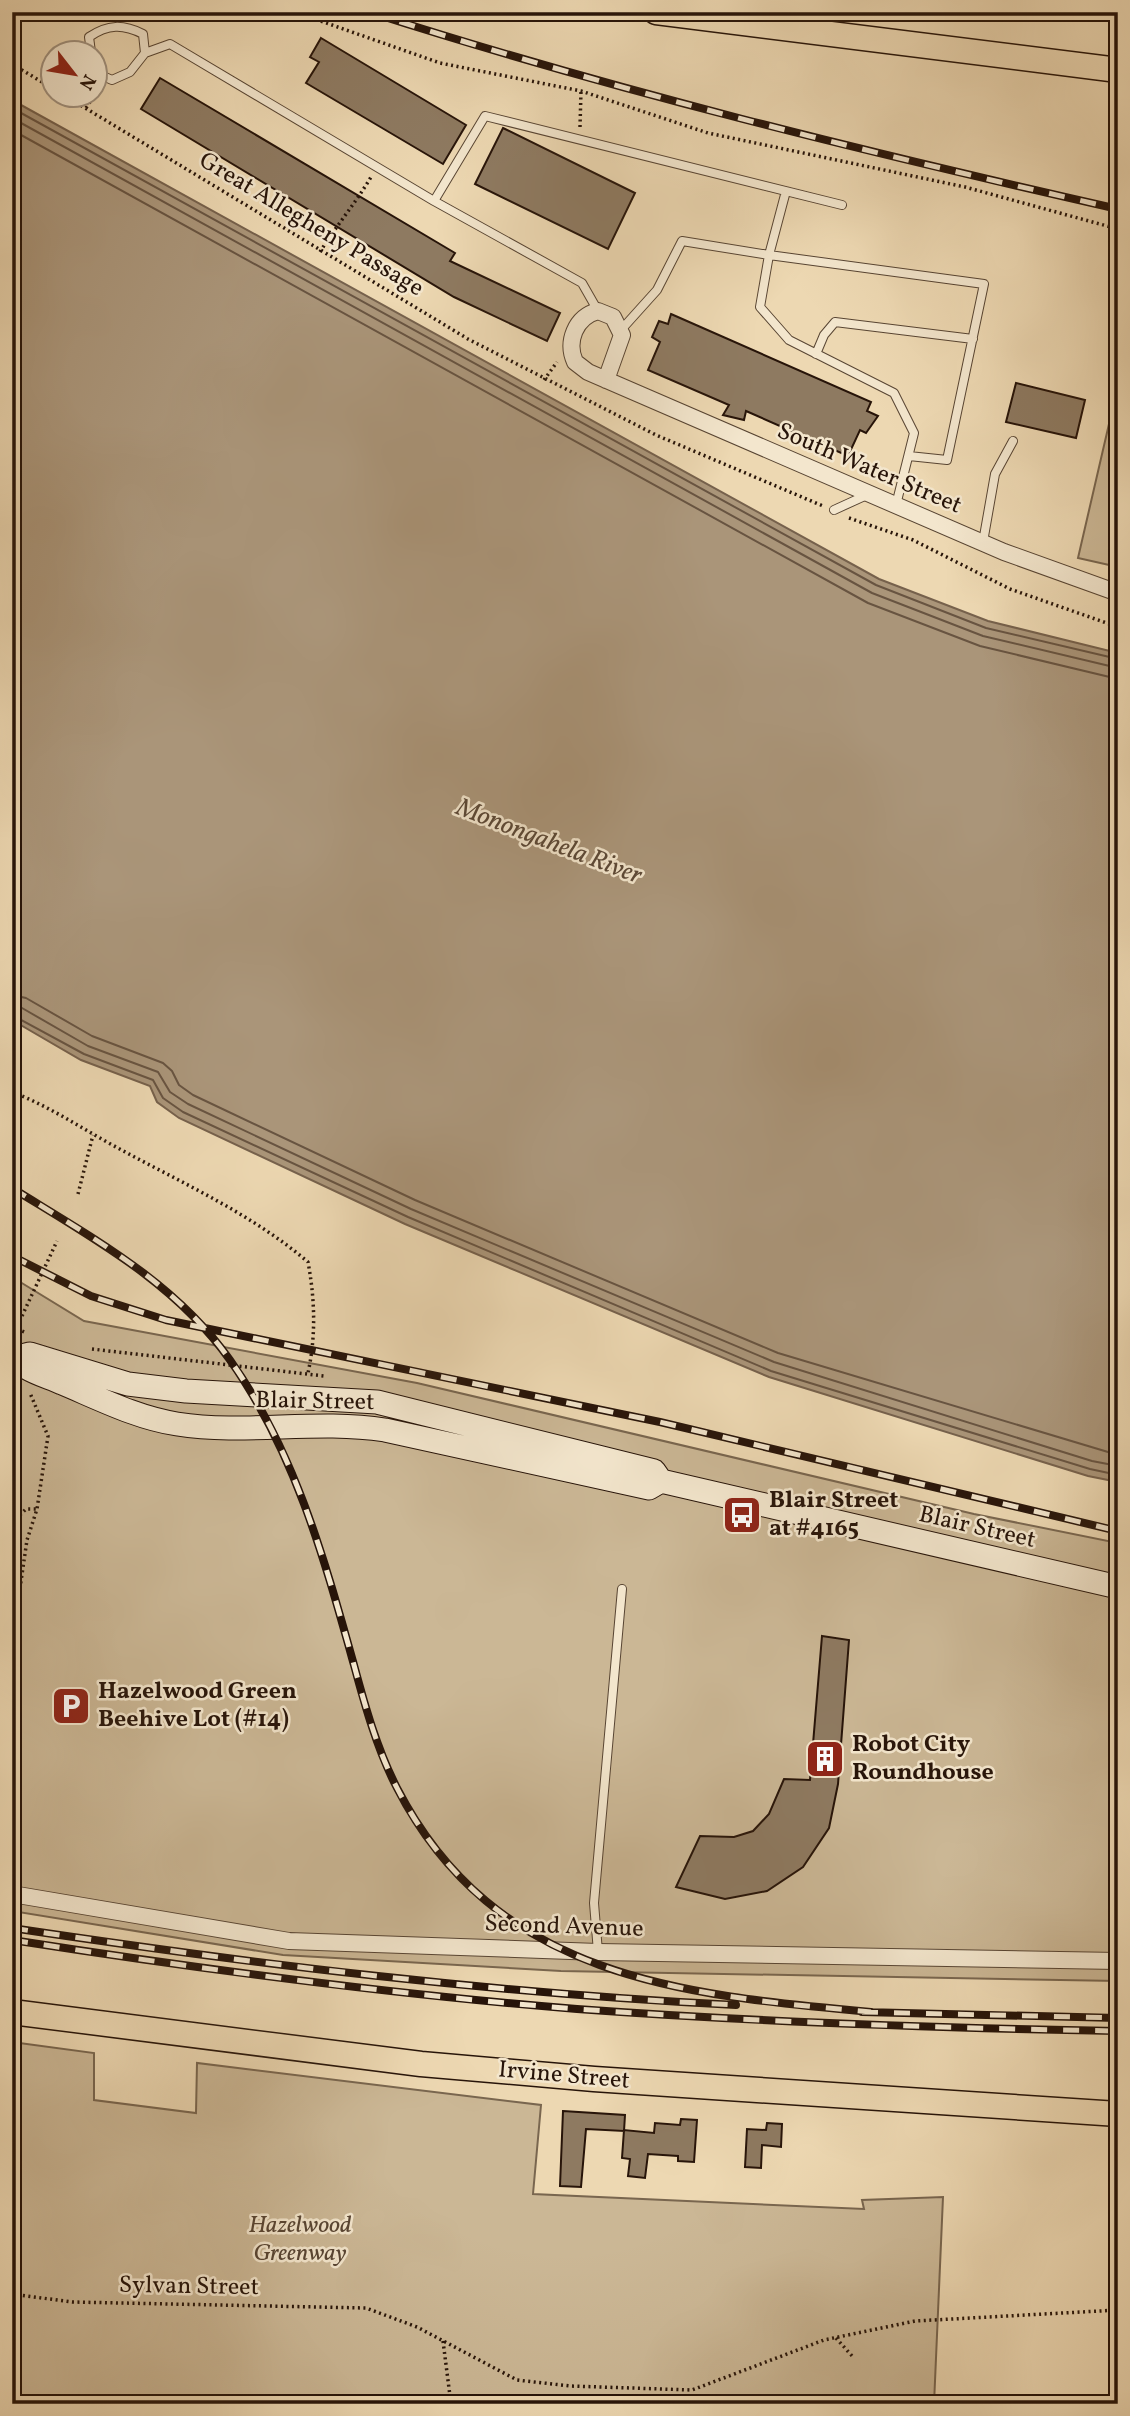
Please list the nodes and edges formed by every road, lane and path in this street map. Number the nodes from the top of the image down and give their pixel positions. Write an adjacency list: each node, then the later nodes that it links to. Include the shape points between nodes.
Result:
1 (295, 12): 9 (path, via 440,63)
2 (656, 12): 6 (main road)
3 (89, 38): 4 (lane, via 104,27 127,26 143,34)
4 (145, 53): 7 (lane, via 130,72); 12 (lane, via 170,44)
5 (12, 64): 8 (path)
6 (1118, 70)
7 (108, 79)
8 (38, 80)
9 (581, 91): 11 (path); 16 (path, via 708,133 965,187)
10 (85, 108): 17 (path, Great Allegheny Passage)
11 (580, 139): 13 (lane); 14 (lane, via 485,116)
12 (378, 167): 14 (lane); 17 (path)
13 (786, 191): 15 (lane); 18 (lane)
14 (434, 201): 19 (lane, via 582,283)
15 (842, 205)
16 (1118, 229)
17 (320, 252): 23 (path, Great Allegheny Passage)
18 (769, 255): 20 (lane, via 682,241 657,289); 21 (lane, via 984,284); 22 (lane, via 760,307 789,340)
19 (598, 311): 20 (street, via 613,317); 24 (street, South Water Street, via 589,313 576,327 571,354 580,368)
20 (621, 330): 24 (street, via 620,346)
21 (972, 339): 22 (lane, via 835,322); 26 (lane, via 947,460)
22 (816, 354): 26 (lane, via 894,393 914,433)
23 (544, 380)
24 (606, 380): 27 (street, South Water Street)
25 (1013, 441): 30 (lane, via 995,474)
26 (909, 456): 28 (lane)
27 (869, 494): 28 (street, South Water Street); 29 (lane)
28 (896, 505): 30 (street, South Water Street)
29 (834, 510)
30 (982, 542): 31 (street, South Water Street)
31 (1118, 593)
32 (12, 1091): 33 (path)
33 (93, 1135): 34 (path); 42 (path, via 197,1191 288,1245 308,1262 314,1321)
34 (78, 1194)
35 (57, 1241): 36 (path)
36 (14, 1328): 37 (path); 39 (path)
37 (33, 1335)
38 (79, 1348): 40 (path)
39 (14, 1349): 42 (street, Blair Street, via 128,1384); 43 (street, Blair Street, via 25,1367 141,1415 175,1424 351,1424 649,1488)
40 (190, 1361)
41 (28, 1387): 44 (path, via 48,1436)
42 (308, 1396): 43 (street, Blair Street, via 377,1402 654,1471)
43 (661, 1481): 46 (street, Blair Street)
44 (37, 1509): 45 (path, via 26,1508); 48 (path, via 27,1540)
45 (12, 1524)
46 (1118, 1587)
47 (622, 1589): 50 (lane, via 594,1903)
48 (12, 1643)
49 (12, 1894): 50 (street, Second Avenue, via 289,1941)
50 (598, 1952): 51 (street, Second Avenue)
51 (1118, 1961)
52 (12, 2012): 53 (main road, Irvine Street, via 421,2064)
53 (1118, 2114)
54 (12, 2294): 57 (path, Sylvan Street, via 72,2302 366,2308)
55 (1118, 2310): 56 (path, via 915,2321)
56 (836, 2338): 57 (path, via 692,2390 517,2380); 58 (path)
57 (443, 2341): 59 (path)
58 (853, 2357)
59 (451, 2404)

